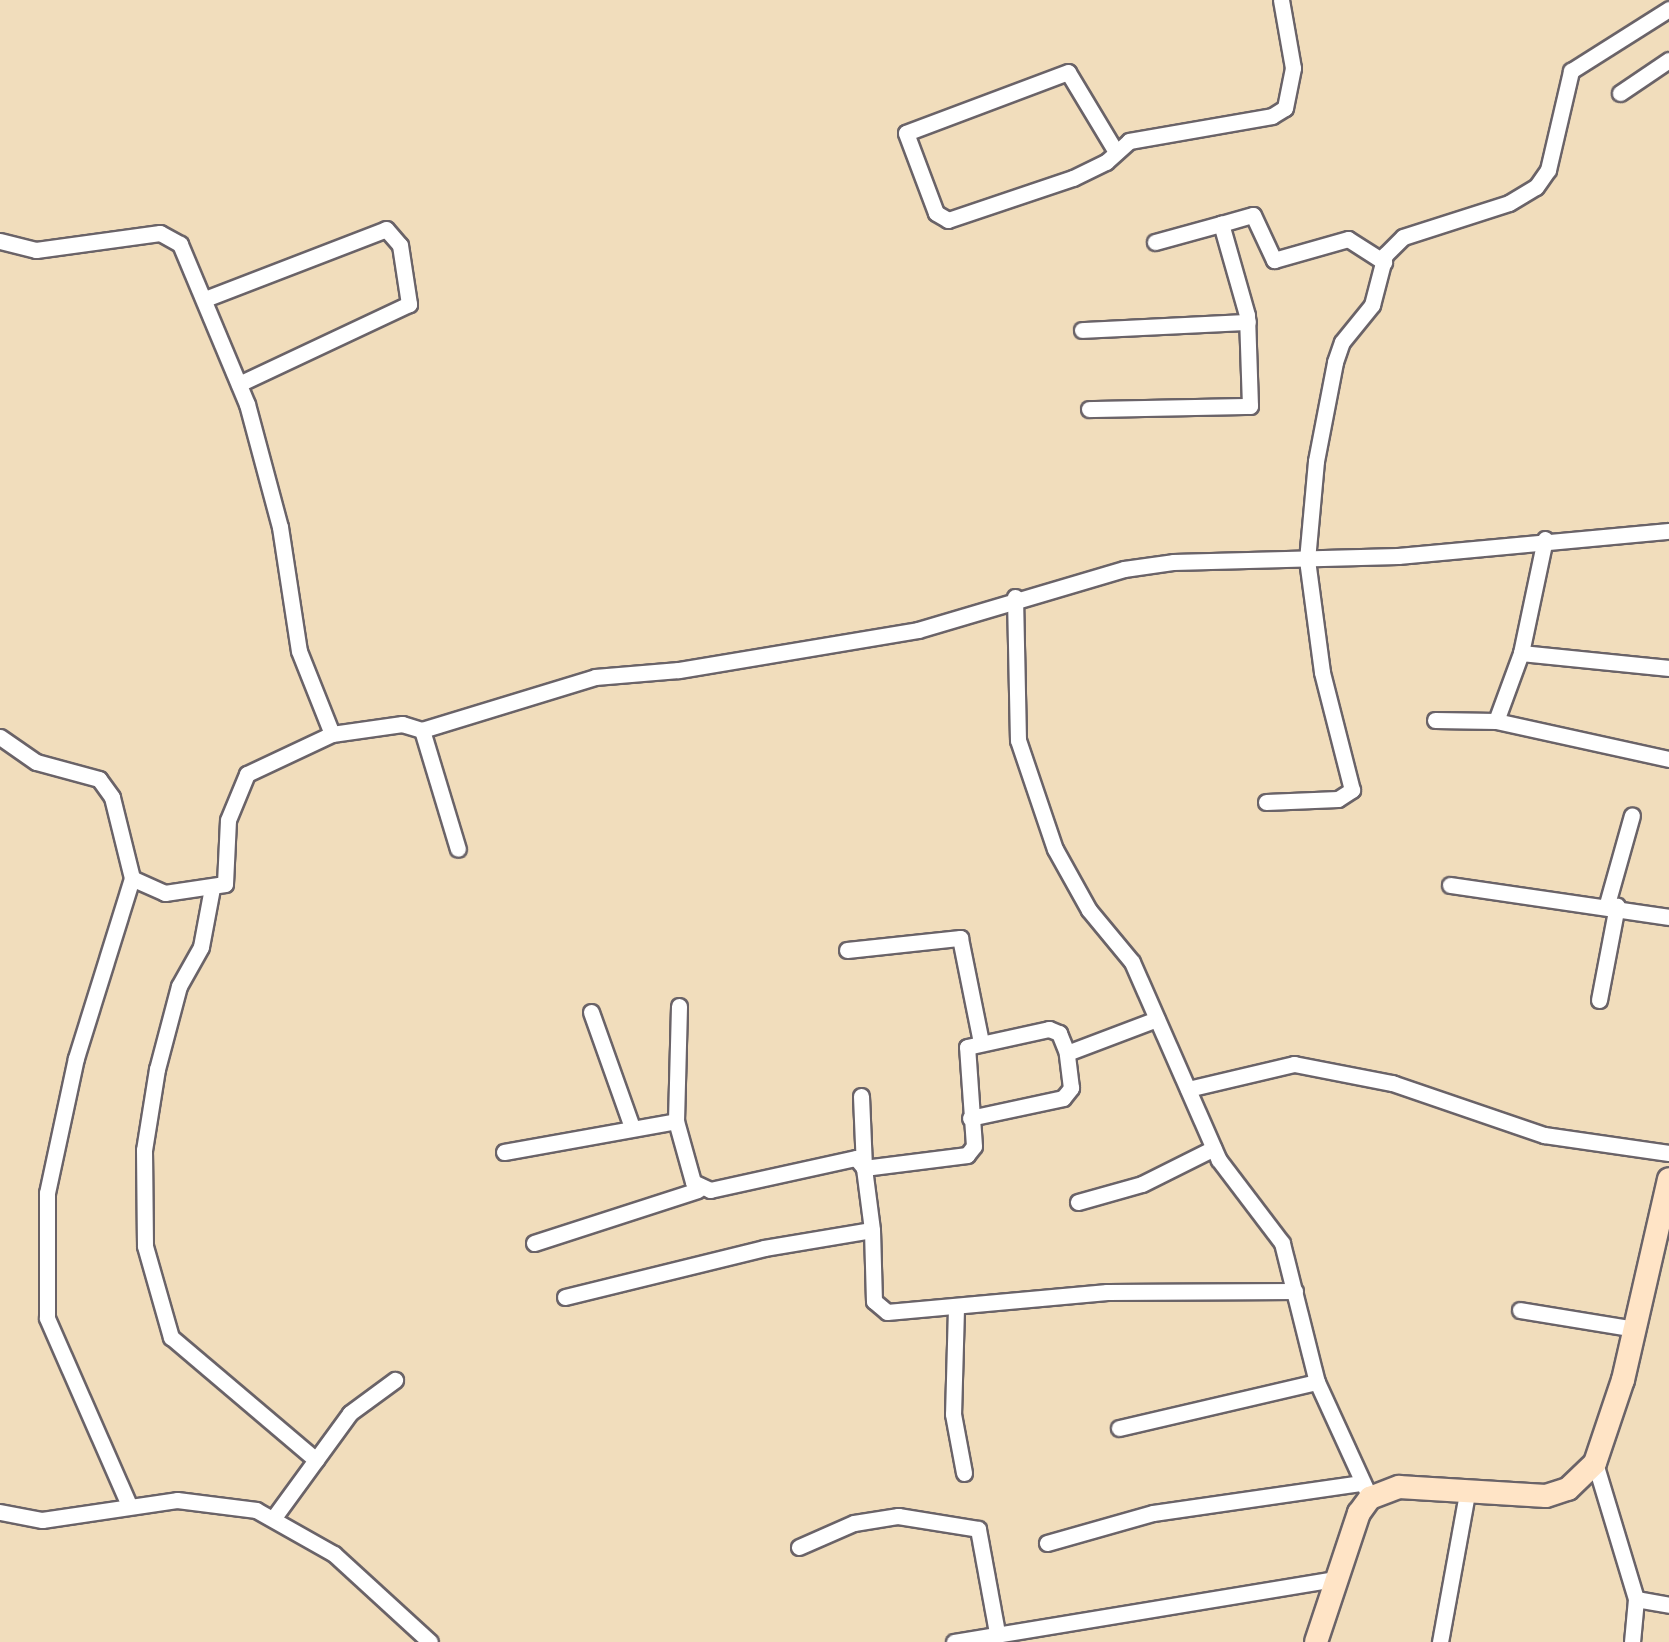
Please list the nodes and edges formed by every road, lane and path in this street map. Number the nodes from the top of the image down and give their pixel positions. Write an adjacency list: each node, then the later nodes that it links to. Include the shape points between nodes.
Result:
1 (1281, 0): 5 (street, via 1293,68 1285,108 1135,139)
2 (1669, 9): 9 (street, via 1571,71 1548,170 1536,187 1510,203 1403,238)
3 (1669, 60): 4 (street)
4 (1620, 92)
5 (1116, 152): 5 (street, via 1068,72 906,133 943,220 1073,178)
6 (1221, 224): 8 (street); 9 (street, via 1253,215 1274,260 1348,239); 11 (street)
7 (0, 241): 10 (street, via 36,250 166,234 180,244)
8 (1155, 242)
9 (1384, 262): 17 (street, via 1372,305 1342,342 1335,362)
10 (206, 298): 13 (street); 13 (street, via 386,229 400,245 409,304)
11 (1248, 322): 12 (street); 14 (street, via 1251,402 1245,409)
12 (1082, 330)
13 (239, 384): 24 (street, via 280,527 299,651)
14 (1089, 409)
15 (1669, 531): 16 (street)
16 (1545, 539): 17 (street); 19 (street)
17 (1307, 560): 18 (street, via 1172,562); 27 (street, via 1322,672 1352,790 1338,799)
18 (1015, 597): 23 (street, via 918,630 679,670 596,677); 39 (street, via 1015,708 1027,771 1054,849 1090,910 1132,962)
19 (1521, 652): 20 (street); 22 (street)
20 (1669, 668)
21 (1435, 720): 22 (street)
22 (1496, 721): 26 (street)
23 (422, 730): 24 (street, via 402,724); 29 (street)
24 (332, 734): 32 (street, via 247,774 228,820 225,884)
25 (0, 737): 30 (street, via 36,762 98,779 112,797)
26 (1669, 759)
27 (1266, 802)
28 (1632, 815): 33 (street)
29 (458, 849)
30 (132, 878): 32 (street, via 165,893); 69 (street, via 76,1058 47,1193 46,1318)
31 (1450, 885): 33 (street)
32 (212, 888): 64 (street, via 201,947 179,986 158,1070 144,1150 145,1246 171,1337)
33 (1612, 905): 34 (street); 36 (street)
34 (1669, 916)
35 (847, 950): 40 (street, via 960,938)
36 (1599, 1000)
37 (679, 1006): 45 (street)
38 (591, 1012): 46 (street)
39 (1157, 1019): 41 (street); 42 (street)
40 (981, 1042): 41 (street, via 1048,1029 1059,1033); 44 (street, via 964,1052)
41 (1067, 1052): 44 (street, via 1069,1094)
42 (1188, 1089): 47 (street); 49 (street, via 1271,1066 1321,1067 1392,1083 1544,1136)
43 (860, 1096): 50 (street)
44 (970, 1118): 50 (street, via 974,1146 967,1155)
45 (676, 1122): 46 (street); 52 (street)
46 (632, 1127): 48 (street)
47 (1214, 1148): 53 (street, via 1142,1184); 56 (street, via 1276,1232)
48 (504, 1152)
49 (1669, 1153)
50 (864, 1168): 52 (street, via 856,1158 844,1159); 54 (street)
51 (1669, 1179): 60 (main road)
52 (698, 1190): 55 (street)
53 (1078, 1202)
54 (872, 1230): 57 (street, via 764,1248); 58 (street, via 878,1310)
55 (534, 1243)
56 (1295, 1292): 58 (street, via 1107,1292); 62 (street)
57 (565, 1297)
58 (956, 1308): 66 (street, via 953,1414)
59 (1520, 1310): 60 (street)
60 (1636, 1328): 65 (main road)
61 (394, 1380): 64 (street, via 350,1413)
62 (1317, 1382): 63 (street); 67 (street)
63 (1119, 1428)
64 (316, 1460): 71 (street)
65 (1596, 1463): 68 (main road, via 1568,1489 1546,1496); 75 (street)
66 (964, 1473)
67 (1366, 1491): 68 (main road, via 1400,1487); 72 (street, via 1153,1513); 74 (main road)
68 (1467, 1494): 82 (street)
69 (129, 1505): 70 (street, via 42,1520); 71 (street, via 222,1502)
70 (0, 1512)
71 (275, 1516): 79 (street, via 346,1564)
72 (1046, 1543)
73 (799, 1547): 77 (street, via 854,1523 898,1516 978,1529)
74 (1339, 1578): 77 (street); 81 (main road)
75 (1636, 1599): 76 (street); 83 (street)
76 (1669, 1606)
77 (997, 1633): 78 (street)
78 (978, 1639): 80 (street)
79 (430, 1642)
80 (954, 1642)
81 (1316, 1642)
82 (1440, 1642)
83 (1632, 1642)

